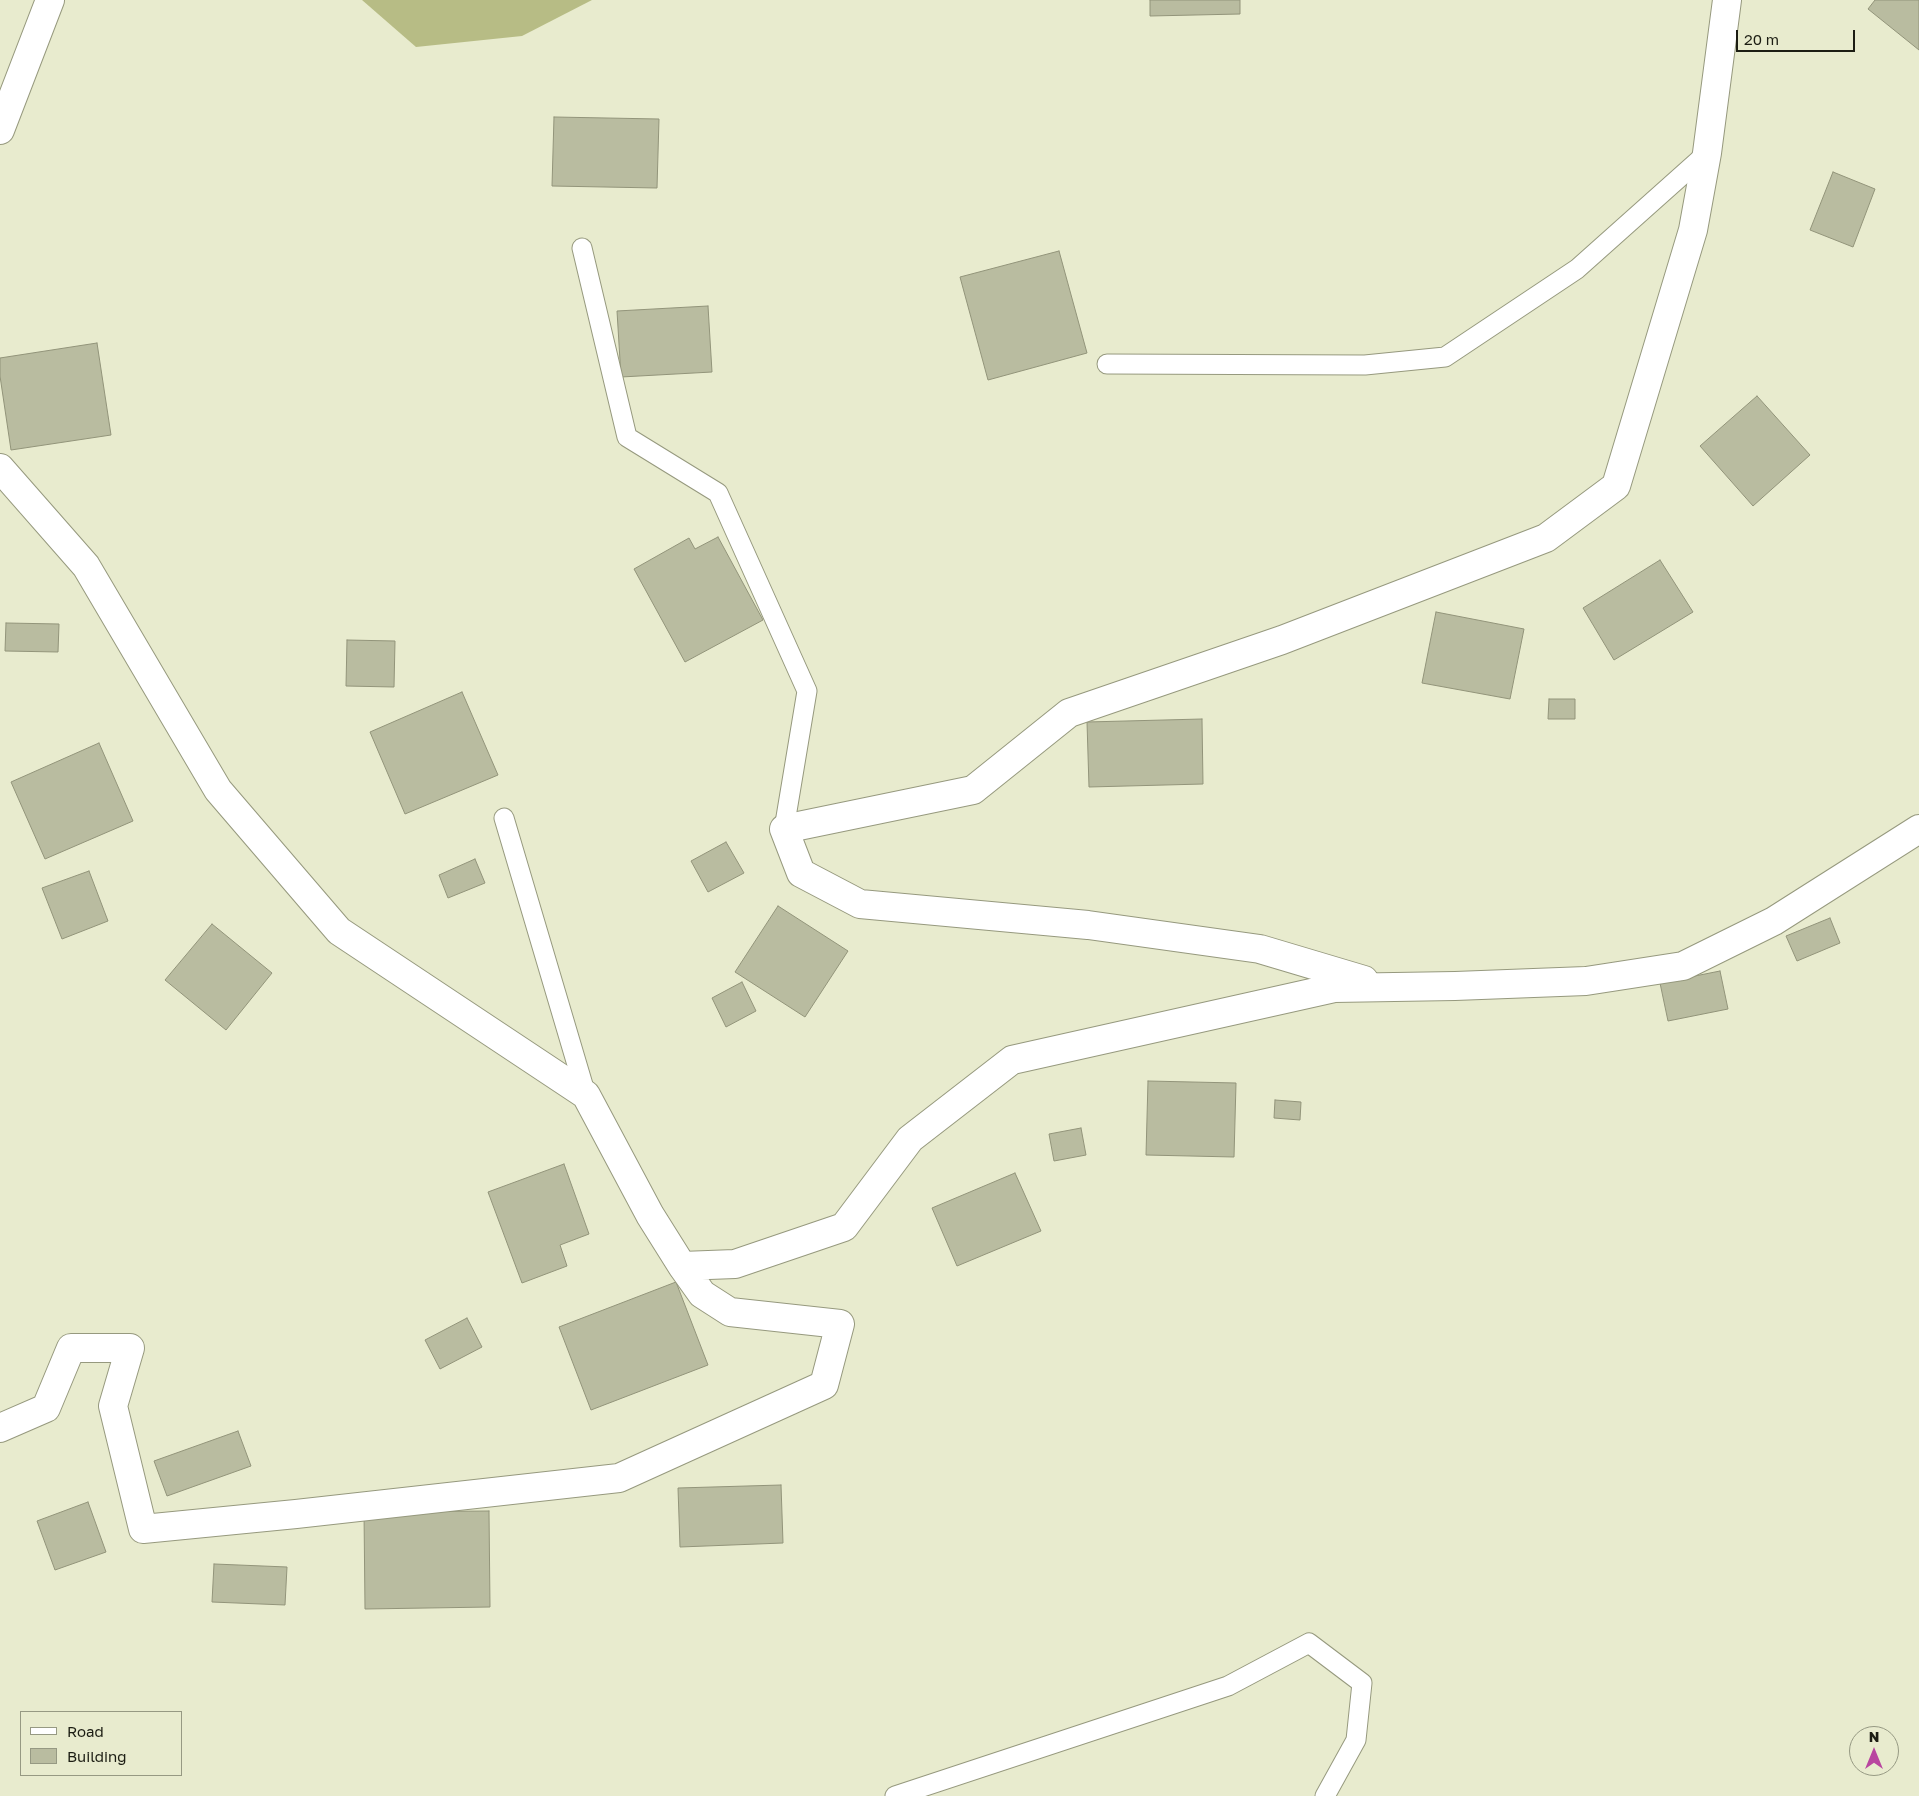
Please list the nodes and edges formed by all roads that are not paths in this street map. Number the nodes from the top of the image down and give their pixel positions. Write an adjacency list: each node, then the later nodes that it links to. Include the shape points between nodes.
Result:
1 (50, 0): 3 (street)
2 (1727, 0): 4 (street)
3 (0, 130)
4 (1706, 153): 6 (lane, via 1577,269 1445,357 1365,365); 9 (street, via 1693,230 1616,486 1546,538 1282,640 1069,713 973,790)
5 (582, 248): 9 (lane, via 626,437 718,493 806,691)
6 (1106, 364)
7 (0, 468): 12 (street, via 86,566 218,790 339,931)
8 (504, 818): 12 (lane)
9 (784, 829): 11 (street, via 800,873 860,904 1088,925 1260,949)
10 (1919, 829): 11 (street, via 1774,922 1683,966 1586,981)
11 (1389, 988): 13 (street, via 1334,988 1012,1060 910,1139 844,1227 735,1264)
12 (586, 1094): 13 (street, via 650,1216)
13 (682, 1266): 14 (street, via 702,1294 730,1312 840,1324 824,1385 619,1478 144,1529 113,1406 130,1348 71,1348 46,1408)
14 (0, 1428)
15 (895, 1796): 16 (lane, via 1228,1686 1309,1643 1362,1682 1356,1740)
16 (1325, 1796)

